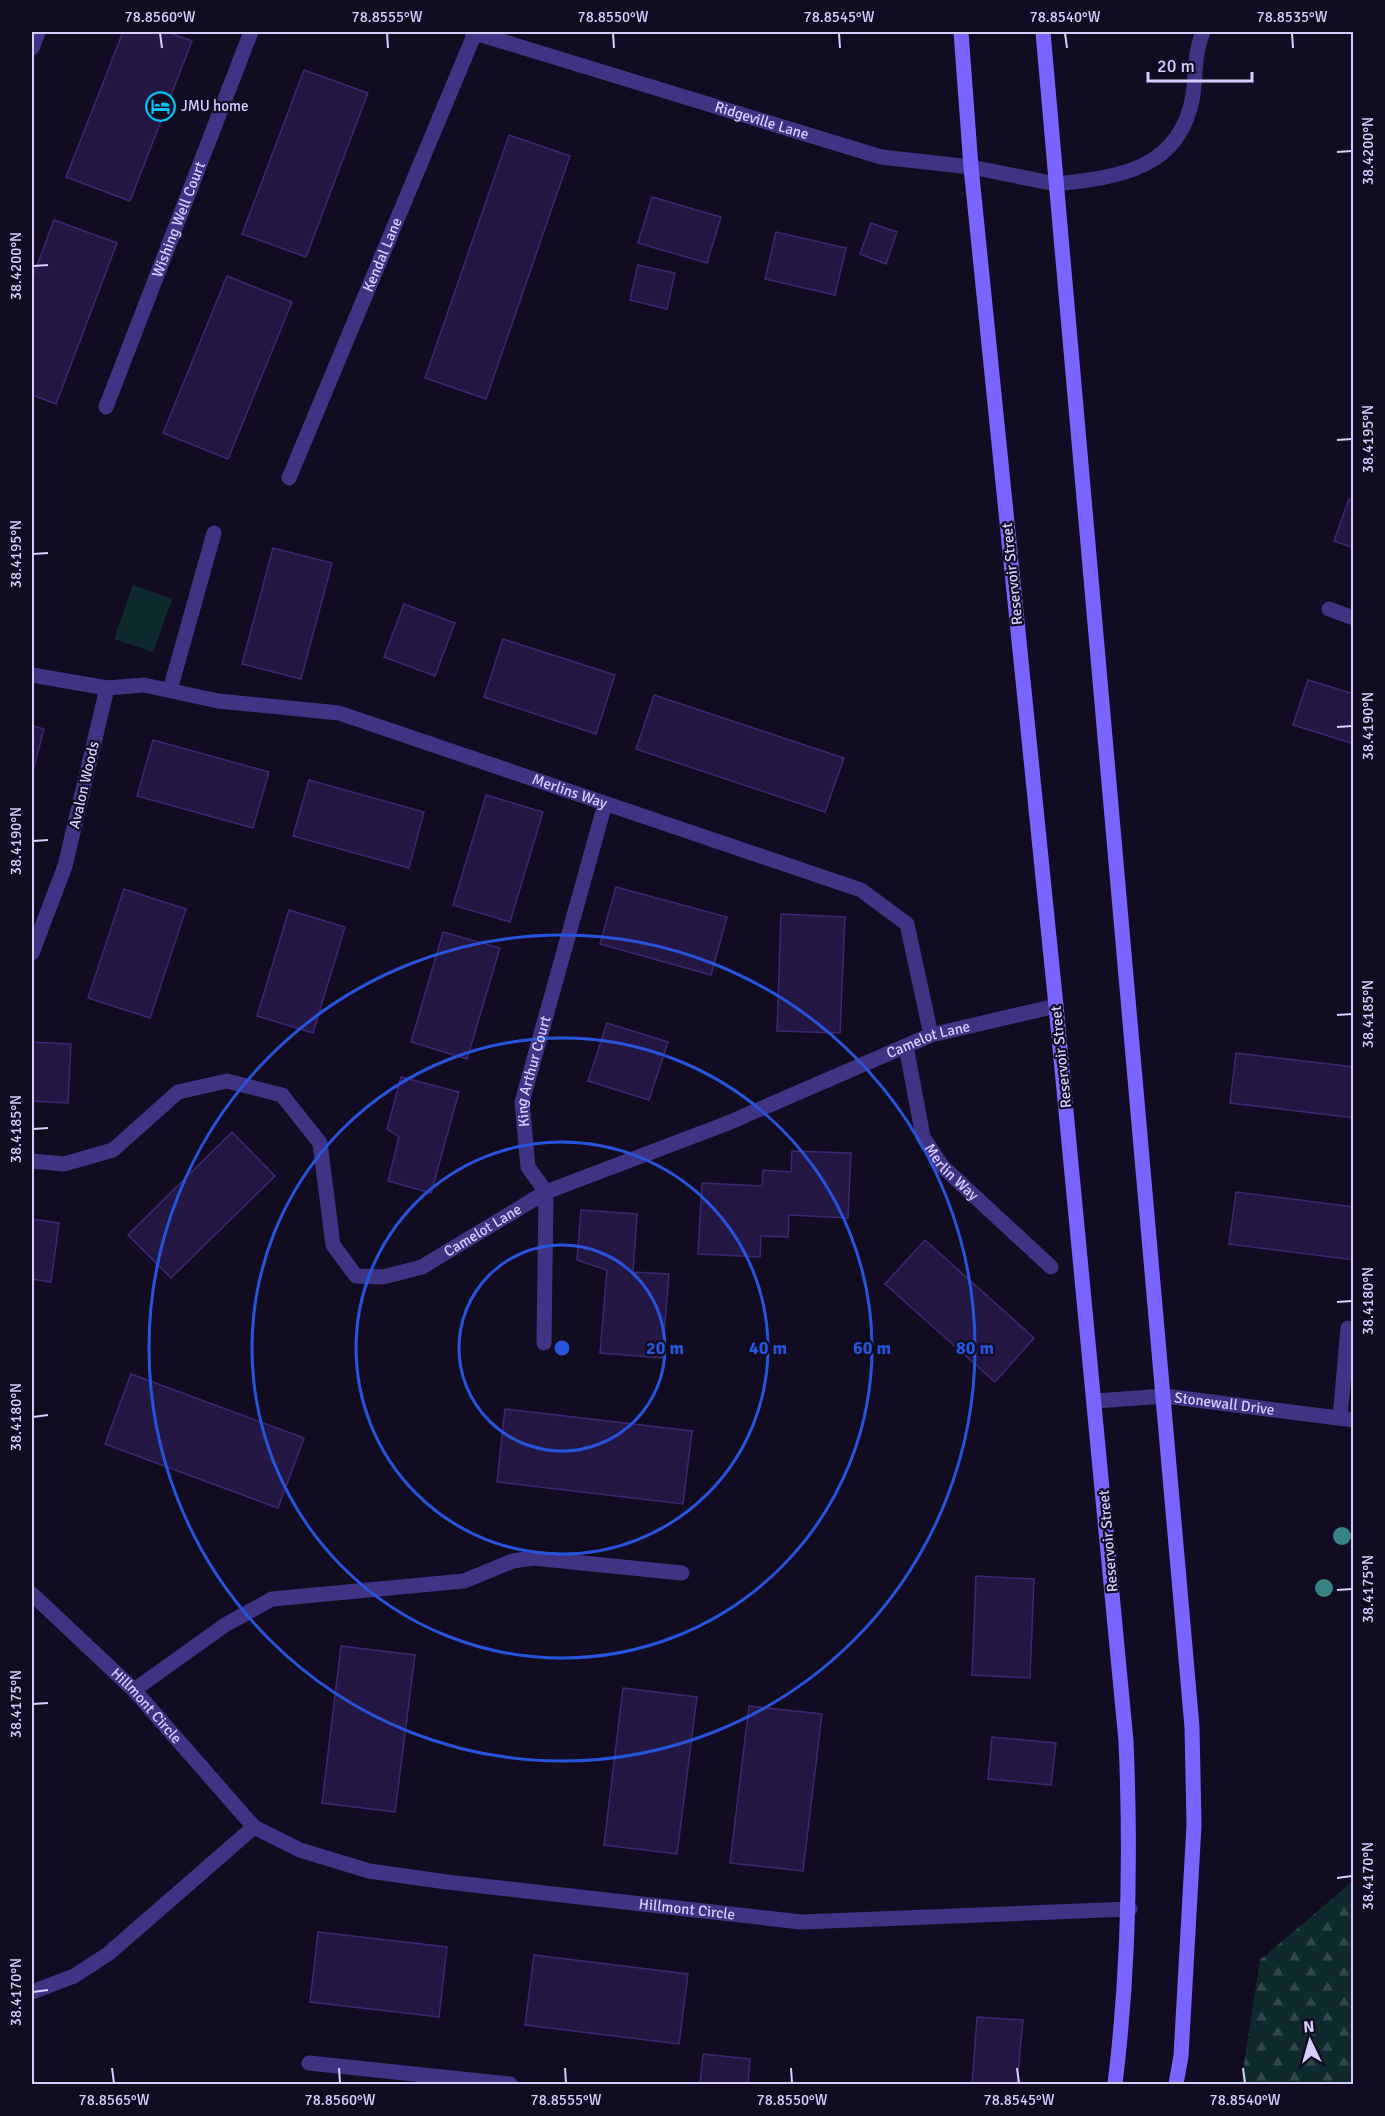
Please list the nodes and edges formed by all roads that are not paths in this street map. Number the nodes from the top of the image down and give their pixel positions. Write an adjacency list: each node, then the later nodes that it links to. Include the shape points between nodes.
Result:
1 (38, 32): 7 (street)
2 (251, 32): 10 (street, Wishing Well Court)
3 (473, 32): 8 (street, Ridgeville Lane, via 881,157); 11 (street, Kendal Lane)
4 (961, 32): 8 (main road, Reservoir Street)
5 (1043, 32): 9 (main road)
6 (1203, 32): 9 (street, Ridgeville Lane, via 1195,57 1189,114 1181,135 1168,150 1142,166 1104,178)
7 (32, 48)
8 (971, 167): 9 (street, Ridgeville Lane); 20 (main road, Reservoir Street)
9 (1056, 184): 28 (main road)
10 (106, 407)
11 (289, 478)
12 (214, 533): 17 (street)
13 (1329, 609): 14 (street)
14 (1353, 618)
15 (32, 675): 16 (street)
16 (107, 688): 17 (street, Merlins Way, via 144,684); 19 (street, Avalon Woods, via 65,866)
17 (171, 690): 18 (street, Merlins Way, via 219,701 339,714)
18 (605, 804): 21 (street, Merlins Way, via 861,890 907,924); 24 (street, King Arthur Court, via 522,1102 528,1167)
19 (32, 953)
20 (1056, 1006): 21 (street, Camelot Lane); 29 (main road, Reservoir Street)
21 (931, 1035): 22 (street, Camelot Lane)
22 (906, 1046): 24 (street, Camelot Lane, via 728,1123); 25 (street, Merlin Way, via 923,1137 942,1166)
23 (32, 1161): 24 (street, Camelot Lane, via 64,1164 112,1150 178,1092 227,1081 282,1095 320,1143 333,1245 356,1276 383,1277 422,1268)
24 (546, 1192): 27 (street)
25 (1051, 1267)
26 (1348, 1328): 30 (street)
27 (544, 1342)
28 (1165, 1396): 29 (street, Stonewall Drive); 30 (street, Stonewall Drive); 40 (main road, via 1192,1716 1194,1825 1182,2044)
29 (1095, 1401): 35 (main road, Reservoir Street, via 1126,1741)
30 (1347, 1419)
31 (682, 1573): 33 (street, via 533,1558 513,1561 464,1581 272,1599 225,1625)
32 (32, 1594): 33 (street, Hillmont Circle)
33 (134, 1690): 34 (street, Hillmont Circle)
34 (254, 1827): 35 (street, Hillmont Circle, via 300,1850 369,1871 801,1922); 36 (street, via 108,1954 74,1976)
35 (1130, 1909): 39 (main road, Reservoir Street)
36 (32, 1992)
37 (309, 2063): 38 (street)
38 (505, 2084)
39 (1115, 2085)
40 (1176, 2085)

